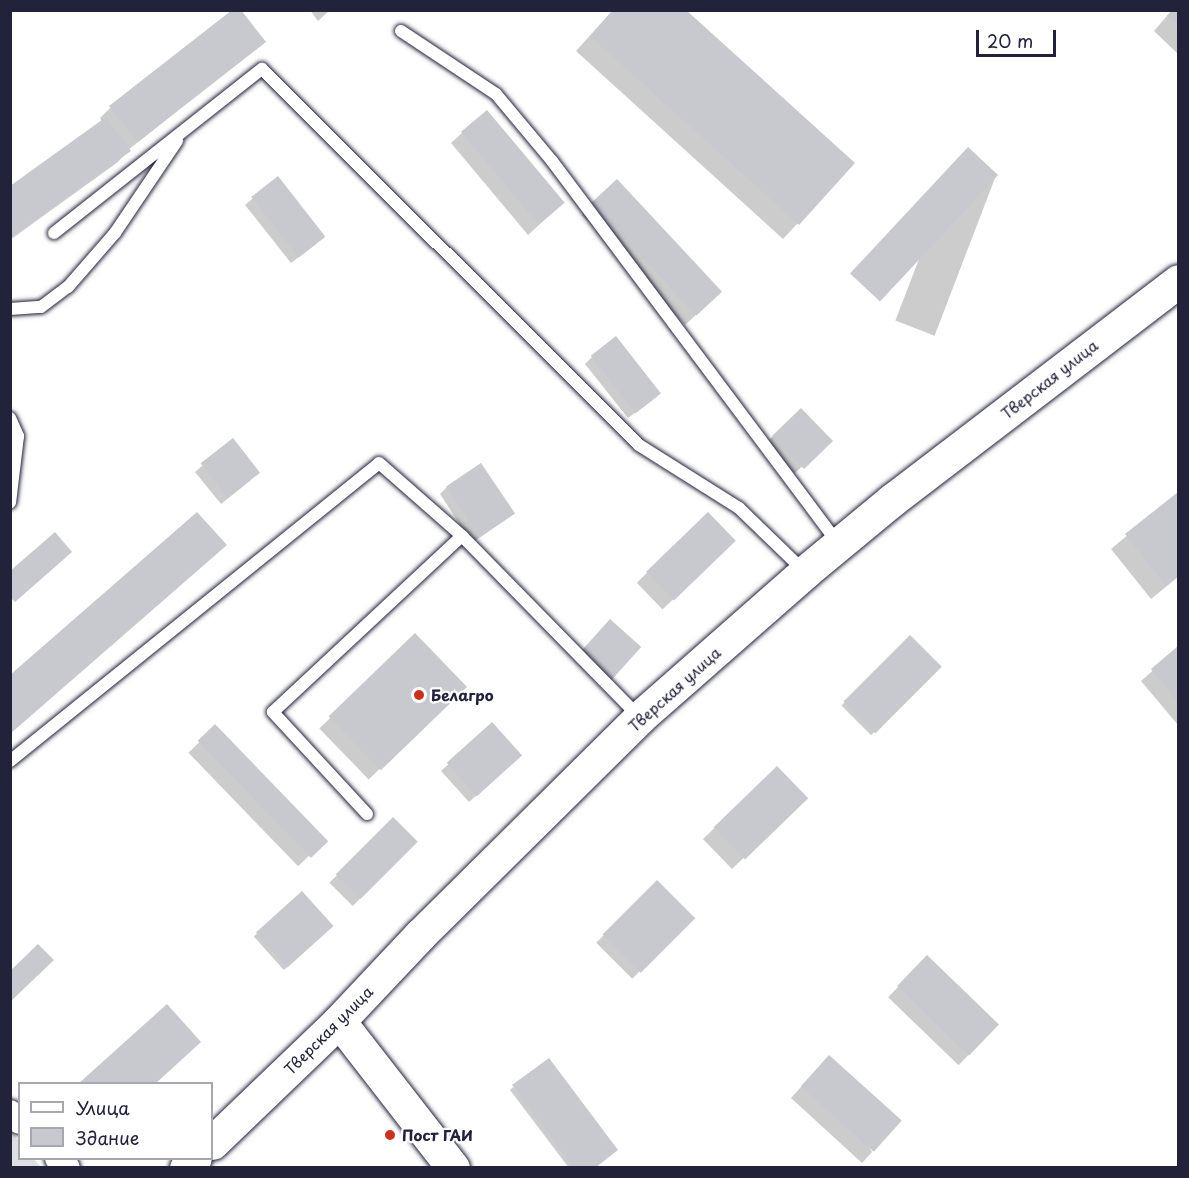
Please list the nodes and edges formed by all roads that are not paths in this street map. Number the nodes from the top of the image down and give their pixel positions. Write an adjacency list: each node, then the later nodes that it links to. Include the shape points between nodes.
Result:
1 (401, 31): 9 (lane, via 496,94 552,161)
2 (185, 130): 3 (lane); 5 (lane, via 115,233 68,287 41,307); 10 (lane, via 262,69 639,445 739,508)
3 (54, 233)
4 (1179, 281): 9 (main road, Тверская улица)
5 (10, 309)
6 (10, 418): 7 (lane, via 18,436)
7 (10, 503)
8 (462, 536): 11 (lane); 12 (lane, via 379,463); 13 (lane, via 273,712)
9 (838, 543): 10 (main road, Тверская улица)
10 (805, 572): 11 (main road, Тверская улица)
11 (639, 718): 14 (main road, Тверская улица)
12 (10, 761)
13 (367, 814)
14 (339, 1020): 15 (main road, Тверская улица); 16 (main road)
15 (213, 1142)
16 (453, 1167)

